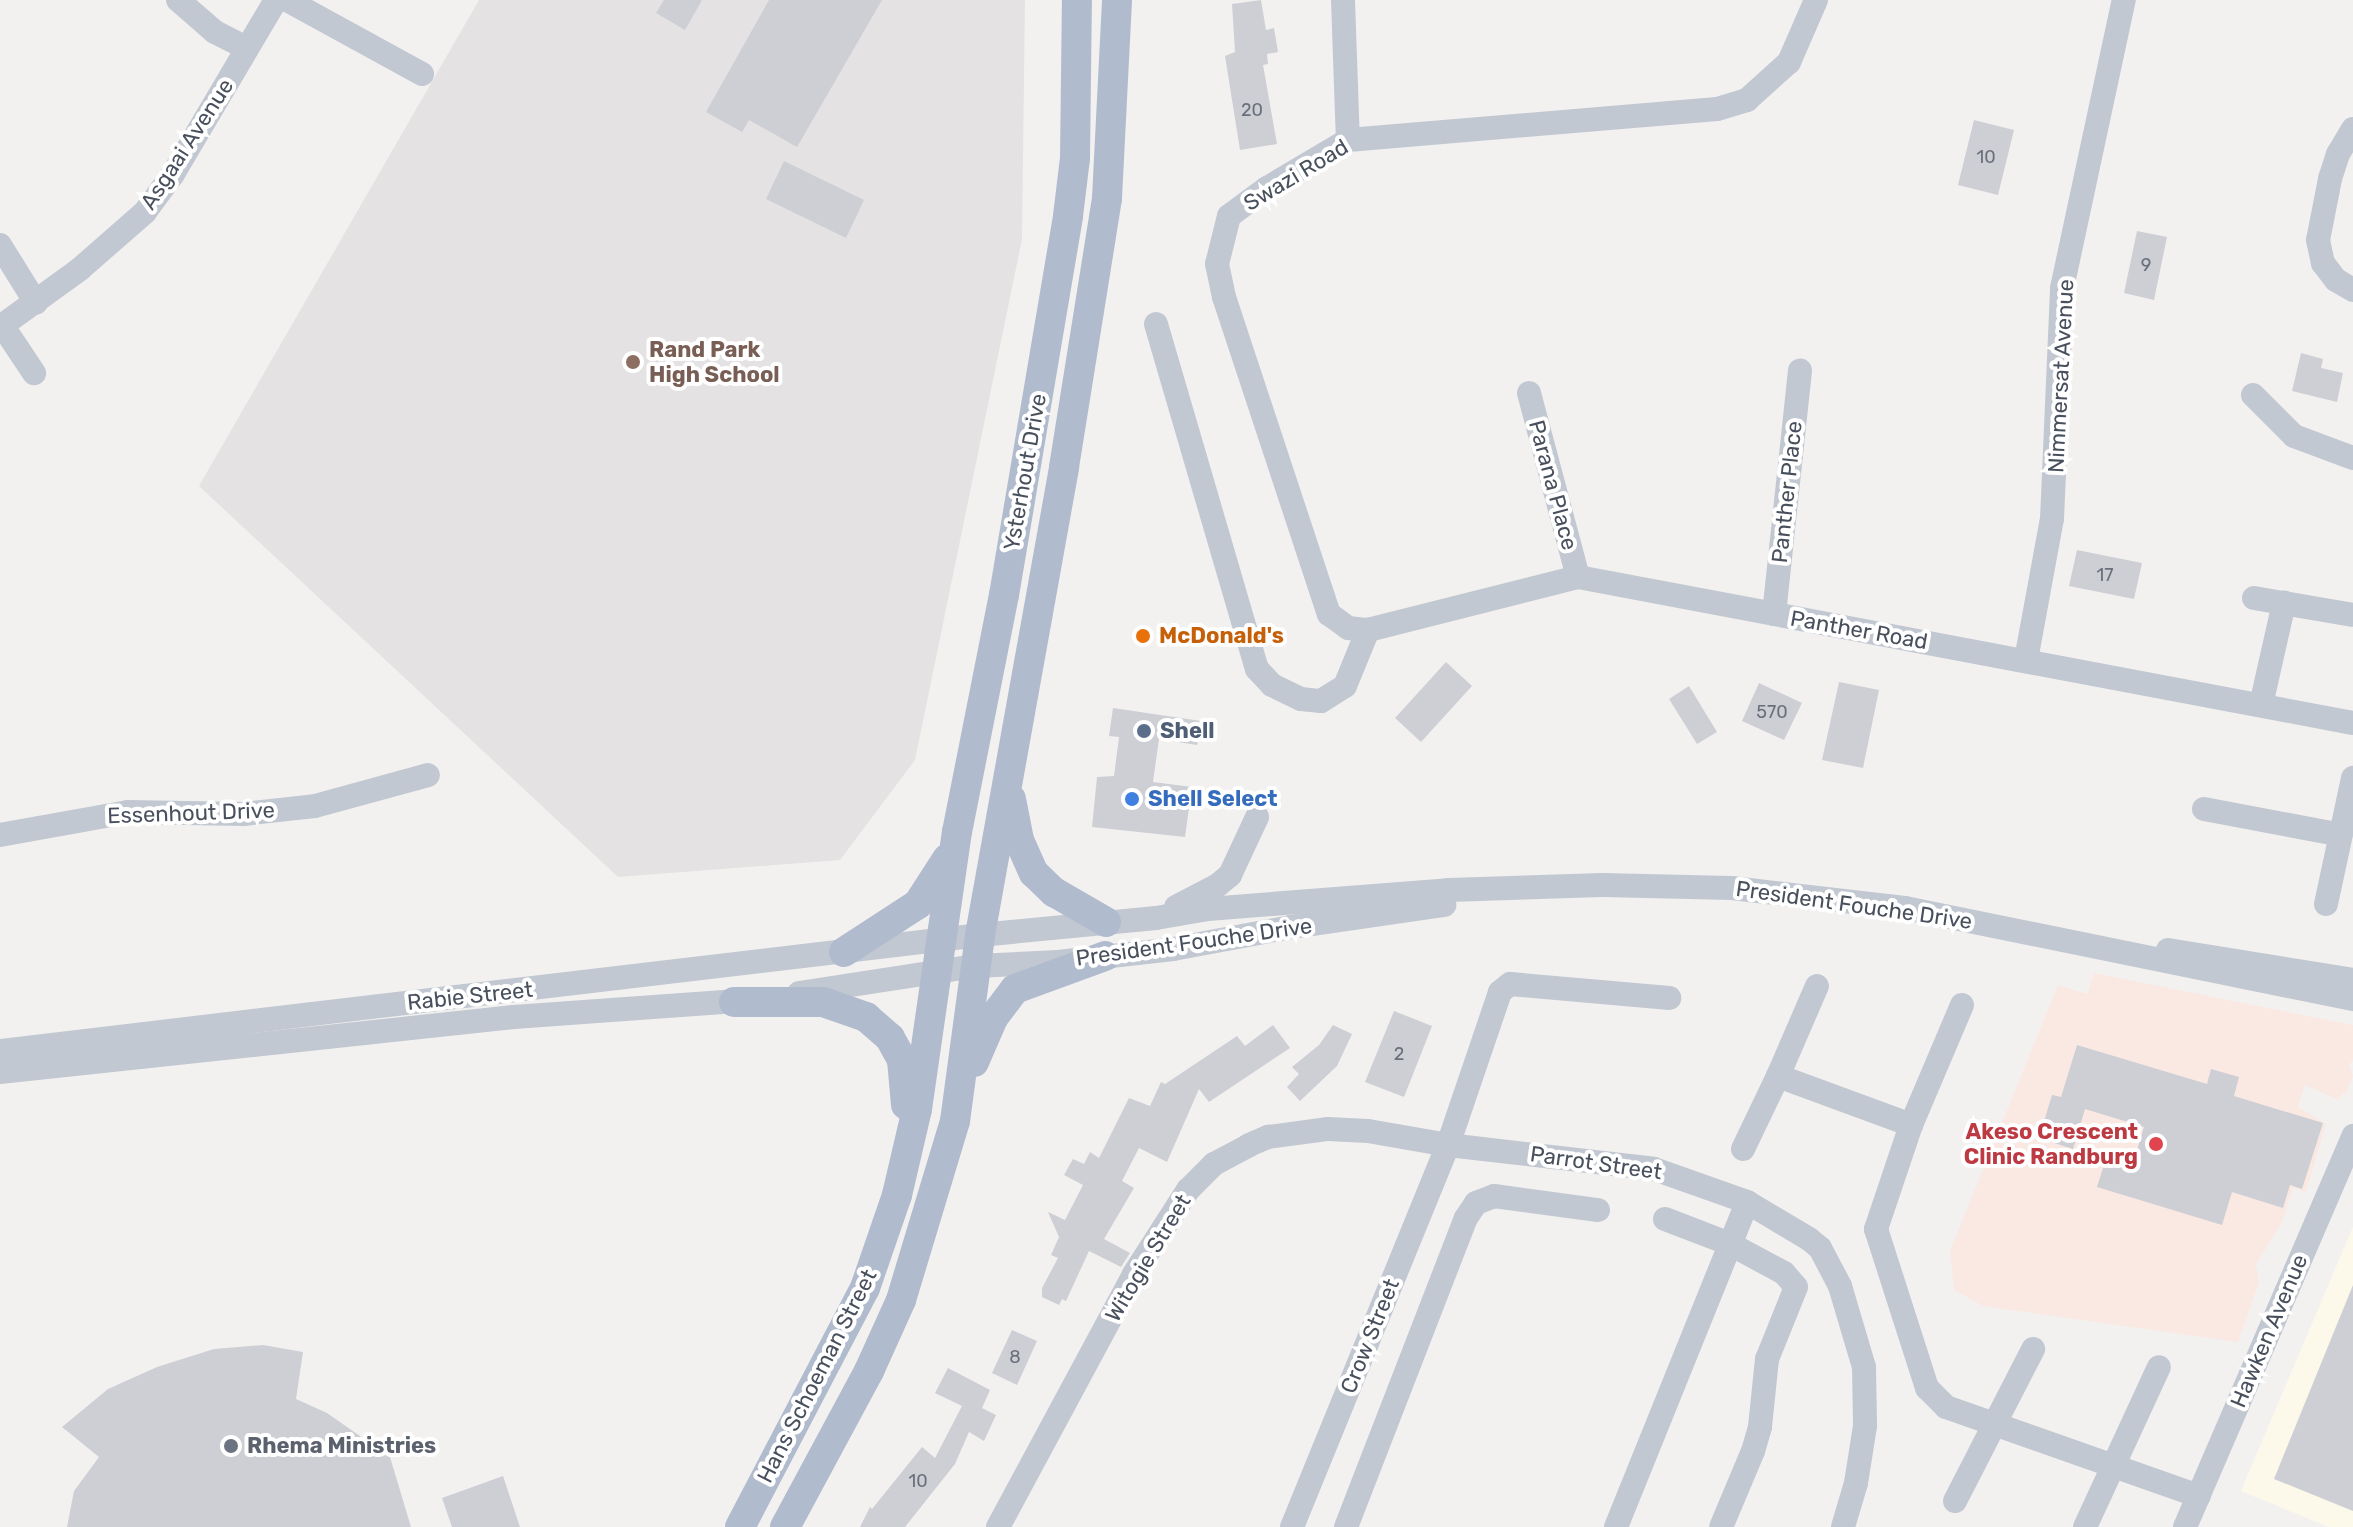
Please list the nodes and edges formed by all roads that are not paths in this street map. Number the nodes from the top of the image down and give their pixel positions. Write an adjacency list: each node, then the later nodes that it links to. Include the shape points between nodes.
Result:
1 (178, 0): 9 (street, via 215,32)
2 (276, 0): 9 (street, Asgaai Avenue)
3 (287, 0): 10 (street)
4 (1077, 0): 37 (main road, Ysterhout Drive, via 1075,158 1068,216 1004,595)
5 (1117, 0): 34 (main road, Ysterhout Drive, via 1107,198)
6 (1343, 0): 12 (street)
7 (1816, 0): 12 (street, Swazi Road, via 1789,62 1747,100 1717,109)
8 (2124, 0): 29 (street, Nimmersat Avenue, via 2062,288 2052,519)
9 (246, 48): 15 (street, Asgaai Avenue, via 145,212)
10 (422, 74)
11 (2353, 129): 14 (street, via 2330,179 2318,240 2323,263)
12 (1348, 140): 28 (street, Swazi Road, via 1229,216 1217,264 1324,604 1342,625)
13 (0, 245): 15 (street)
14 (2353, 290)
15 (36, 303): 17 (street, Asgaai Avenue)
16 (1156, 324): 28 (street, via 1257,669 1272,685 1301,699 1321,701 1345,686)
17 (1, 326): 19 (street)
18 (1800, 370): 26 (street, Panther Place)
19 (34, 373)
20 (1529, 393): 23 (street, Parana Place)
21 (2253, 395): 22 (street, via 2294,436)
22 (2353, 458)
23 (1578, 577): 26 (street, Panther Road); 28 (street, Panther Road)
24 (2254, 598): 25 (street)
25 (2284, 603): 27 (street); 30 (street)
26 (1774, 614): 29 (street, Panther Road)
27 (2353, 615)
28 (1368, 630)
29 (2026, 660): 30 (street, Panther Road)
30 (2261, 705): 31 (street, Panther Road)
31 (2353, 723)
32 (428, 775): 38 (street, Essenhout Drive, via 315,806 243,814 128,812)
33 (2353, 778): 39 (street)
34 (1007, 781): 43 (main road, via 1019,840 1034,873 1054,892); 44 (main road, Ysterhout Drive)
35 (2204, 809): 39 (street)
36 (1257, 817): 42 (street, via 1230,875)
37 (957, 832): 45 (main road, Ysterhout Drive); 47 (main road, via 944,867 918,904)
38 (0, 835)
39 (2341, 835): 41 (street)
40 (1504, 889): 42 (street, President Fouche Drive, via 1288,901); 46 (street, President Fouche Drive, via 1664,884 1817,895); 48 (street, President Fouche Drive, via 1449,905)
41 (2326, 904)
42 (1156, 918): 43 (street, President Fouche Drive)
43 (1106, 922): 44 (street, President Fouche Drive)
44 (980, 935): 45 (street, President Fouche Drive); 49 (main road, Hans Schoeman Street)
45 (941, 941): 47 (street, Rabie Street); 50 (main road, Hans Schoeman Street)
46 (2105, 947): 51 (street, President Fouche Drive, via 2190,951); 54 (street, President Fouche Drive)
47 (844, 952): 57 (street, Rabie Street)
48 (1105, 956): 49 (street, President Fouche Drive); 60 (main road, via 1028,981 1001,1003 982,1039)
49 (976, 966): 50 (street, President Fouche Drive); 60 (main road, Hans Schoeman Street)
50 (937, 972): 55 (street, Rabie Street); 65 (main road, Hans Schoeman Street, via 917,1109)
51 (2353, 980)
52 (1817, 986): 59 (street)
53 (1669, 998): 63 (street, Crow Street, via 1504,986)
54 (2353, 999)
55 (734, 1002): 58 (street, Rabie Street, via 514,1017); 65 (main road, via 837,1005 866,1017 890,1038 902,1060 908,1092)
56 (1962, 1005): 61 (street)
57 (0, 1051)
58 (0, 1072)
59 (1778, 1076): 61 (street); 64 (street)
60 (955, 1121): 77 (main road, Hans Schoeman Street, via 901,1300)
61 (1911, 1125): 72 (street, via 1877,1234 1927,1388 1946,1407)
62 (2353, 1136): 74 (street, Hawken Avenue)
63 (1448, 1145): 66 (street, Parrot Street, via 1654,1169); 78 (street, Witogie Street, via 1328,1129 1268,1137 1214,1164 1188,1190 1134,1274); 79 (street, Crow Street)
64 (1743, 1149)
65 (897, 1195): 76 (main road, Hans Schoeman Street, via 853,1314)
66 (1747, 1202): 69 (street); 83 (street, Parrot Street, via 1820,1248 1851,1313 1864,1367 1865,1426)
67 (1598, 1210): 80 (street, via 1494,1196 1476,1203)
68 (1665, 1219): 69 (street)
69 (1730, 1244): 81 (street); 82 (street, via 1784,1273 1796,1287 1767,1359 1753,1451)
70 (2033, 1349): 72 (street)
71 (2159, 1367): 73 (street)
72 (1993, 1424): 73 (street); 75 (street)
73 (2114, 1466): 74 (street); 84 (street)
74 (2199, 1496): 85 (street, Hawken Avenue)
75 (1955, 1501)
76 (740, 1527)
77 (785, 1527)
78 (998, 1527)
79 (1292, 1527)
80 (1346, 1527)
81 (1616, 1527)
82 (1721, 1527)
83 (1843, 1527)
84 (2085, 1527)
85 (2185, 1527)

